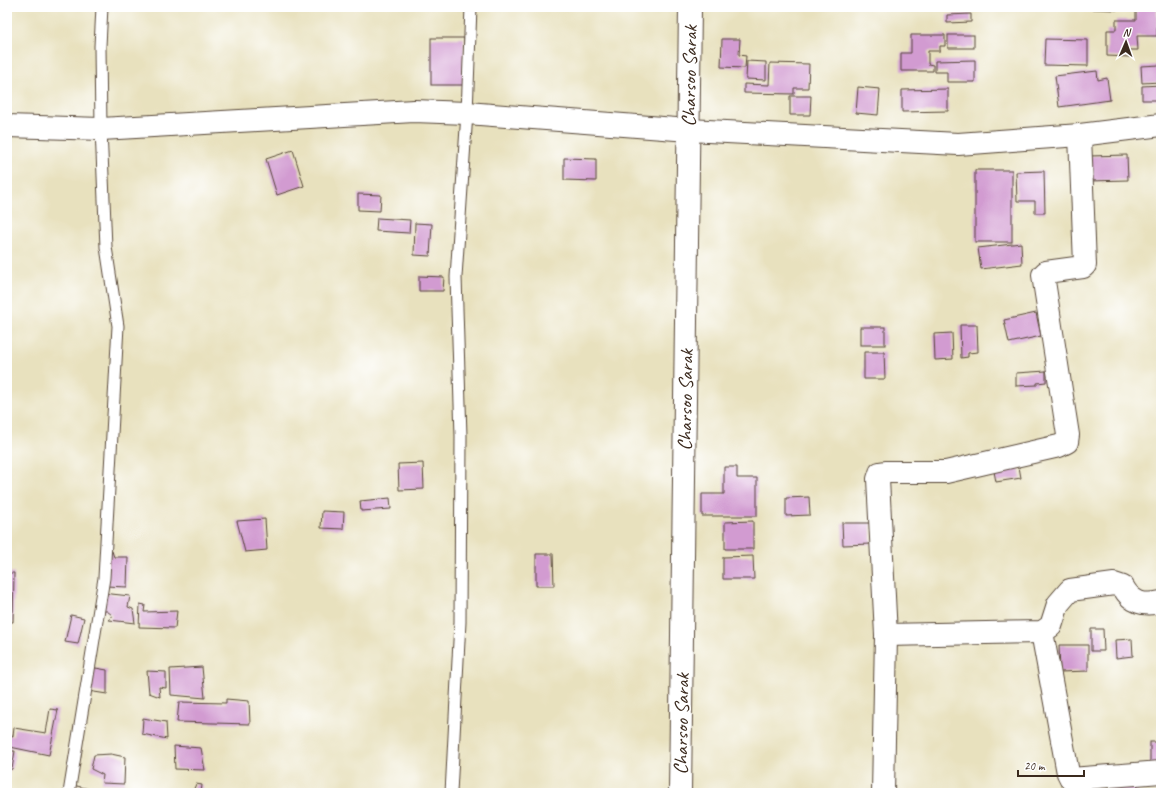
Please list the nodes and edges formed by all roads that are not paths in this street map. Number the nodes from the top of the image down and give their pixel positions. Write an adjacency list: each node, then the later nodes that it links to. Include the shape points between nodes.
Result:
1 (102, 7): 7 (lane)
2 (471, 7): 4 (lane)
3 (690, 7): 8 (street, Charsoo Sarak)
4 (467, 113): 7 (street, via 414,111); 8 (street); 15 (lane, via 456,277 461,436 460,622)
5 (1161, 125): 9 (street)
6 (7, 126): 7 (street)
7 (100, 129): 14 (lane, via 106,247 118,326 104,578)
8 (689, 130): 9 (street, via 958,144); 16 (street, Charsoo Sarak)
9 (1080, 135): 12 (street, via 1085,265 1046,272 1043,276 1068,435 1066,442 1059,446 946,472 880,473 878,478)
10 (1161, 602): 11 (street, via 1139,603 1128,597 1123,587 1114,584 1070,590 1058,604 1051,626)
11 (1042, 632): 12 (street); 13 (street, via 1071,779)
12 (886, 634): 17 (street)
13 (1161, 772)
14 (69, 793)
15 (451, 793)
16 (680, 793)
17 (883, 793)

